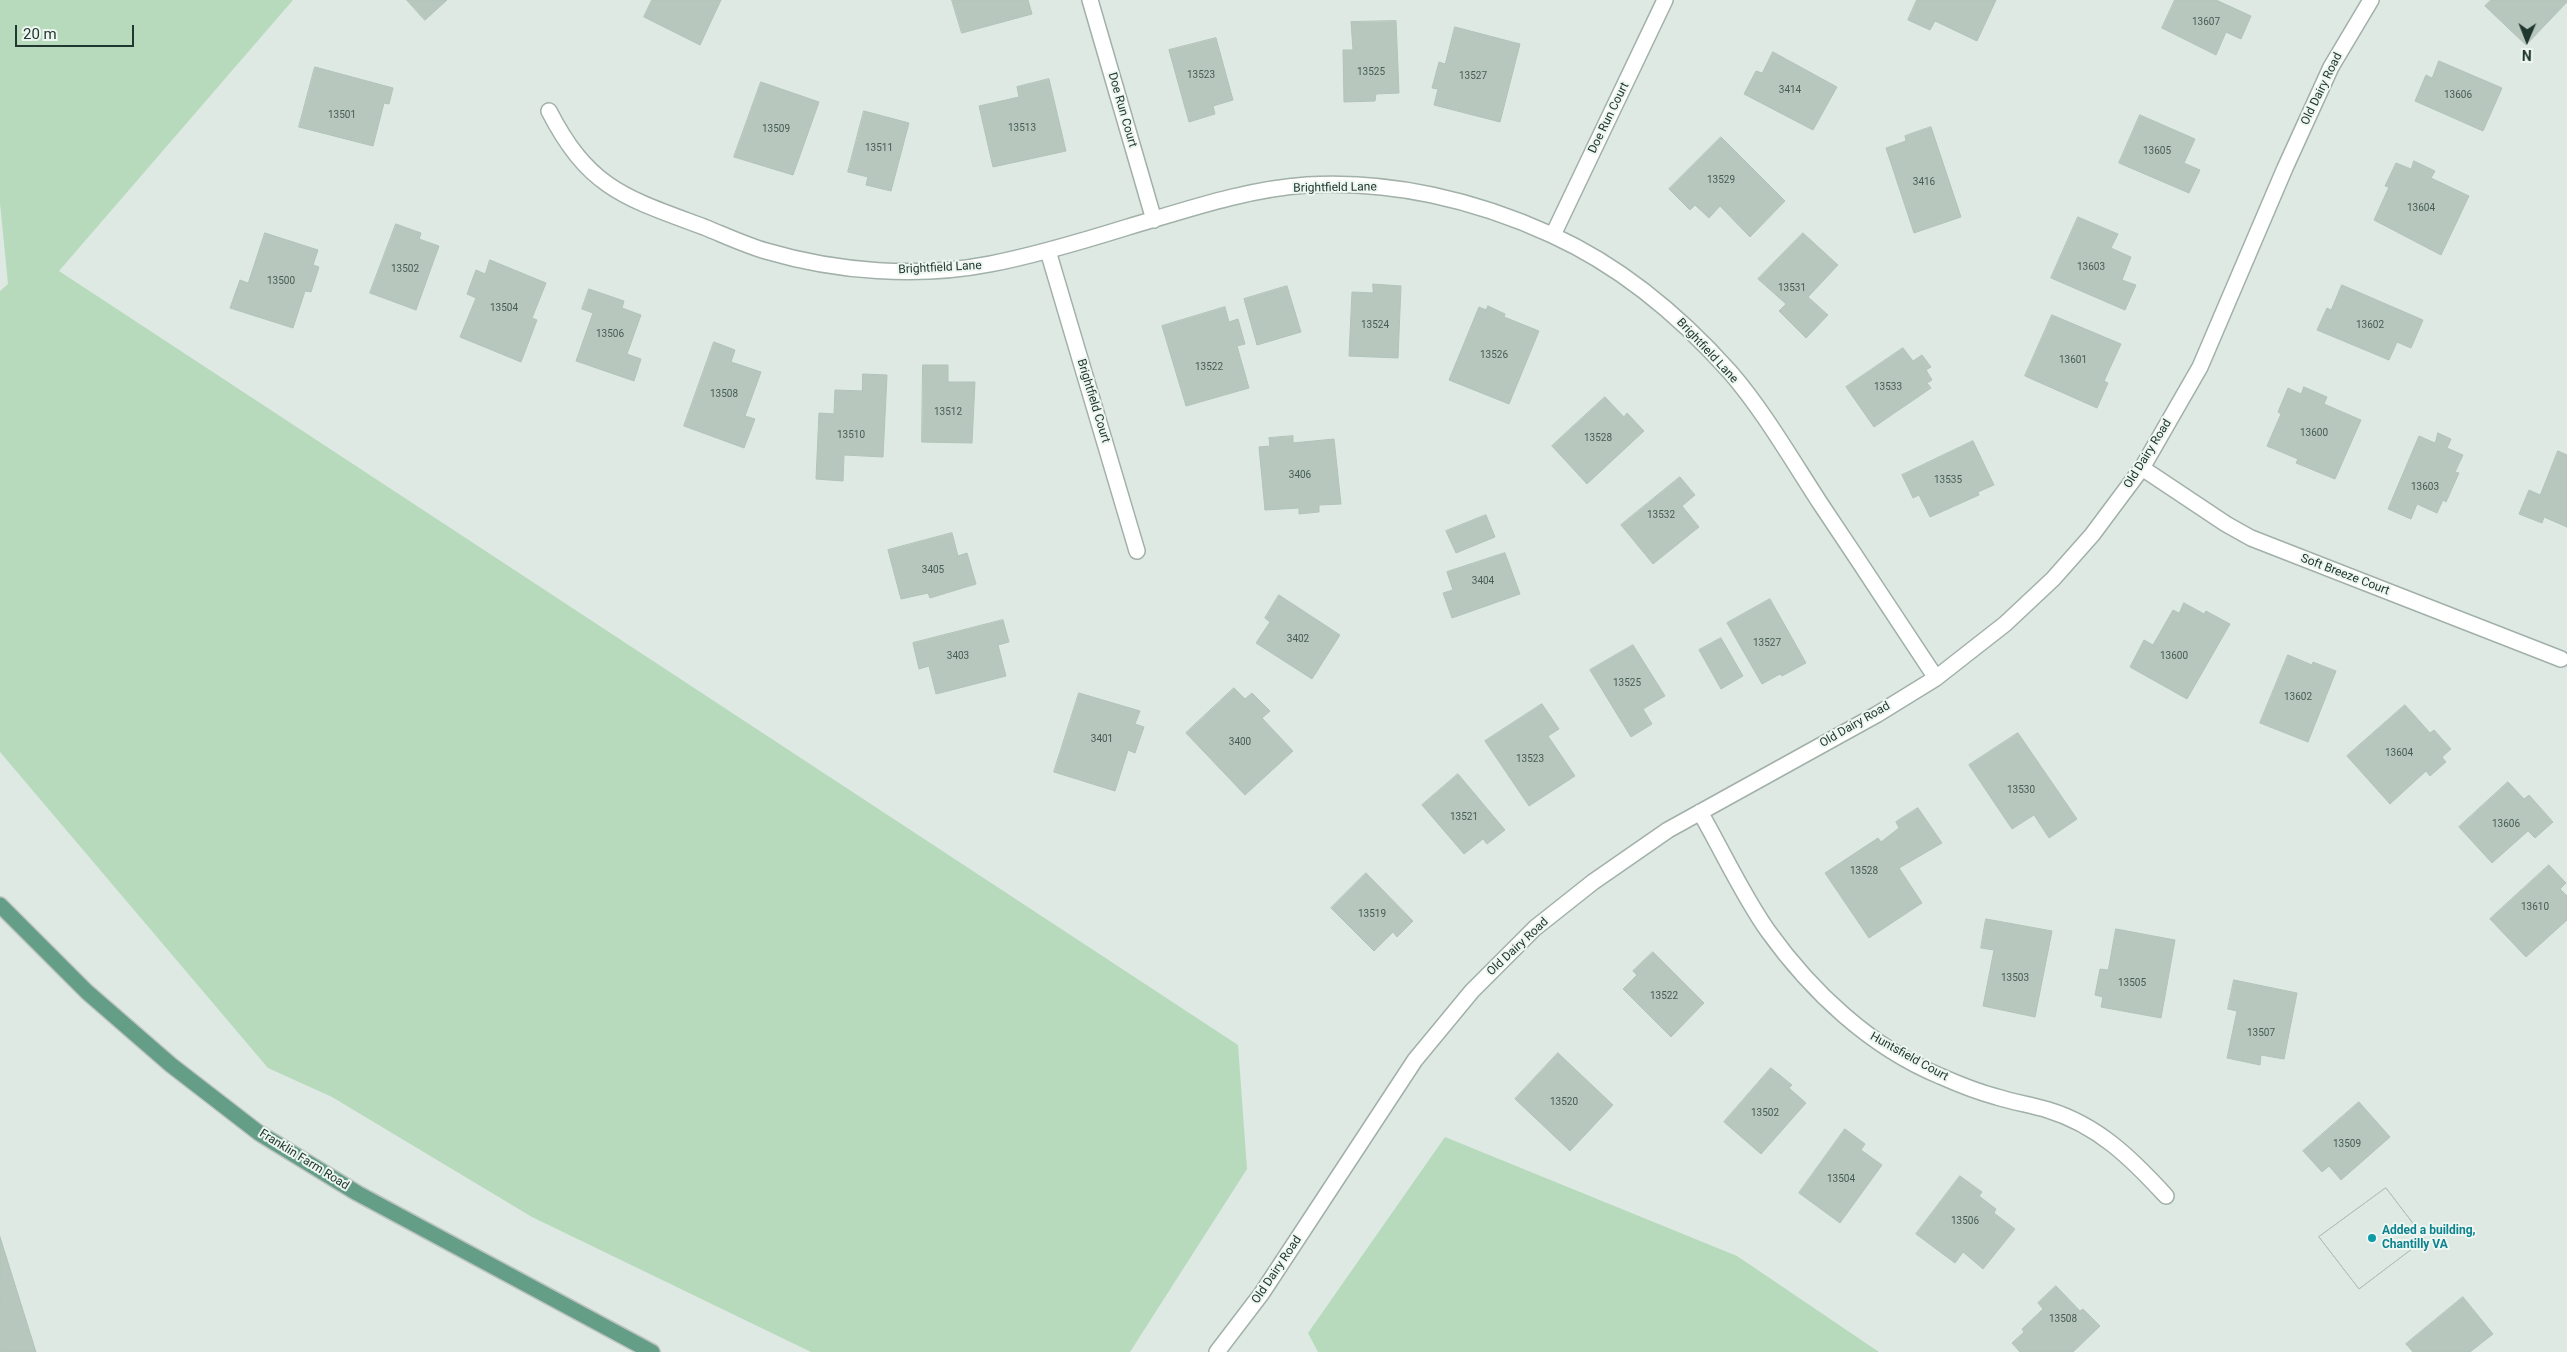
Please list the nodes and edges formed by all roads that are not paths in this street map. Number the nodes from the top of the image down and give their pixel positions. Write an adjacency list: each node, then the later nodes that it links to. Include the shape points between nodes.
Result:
1 (1090, 0): 5 (street, Doe Run Court)
2 (1666, 0): 6 (street, Doe Run Court)
3 (2371, 0): 8 (street, Old Dairy Road, via 2331,67 2200,367)
4 (549, 111): 7 (street, Brightfield Lane, via 564,141 592,174 628,198 766,251 844,268 916,272 987,265)
5 (1154, 220): 6 (street, Brightfield Lane, via 1239,195 1306,185 1374,186 1418,192 1492,211); 7 (street, Brightfield Lane)
6 (1553, 235): 11 (street, Brightfield Lane, via 1630,280 1680,320 1732,374)
7 (1048, 251): 9 (street, Brightfield Court)
8 (2142, 468): 10 (street, Soft Breeze Court, via 2251,538); 11 (street, Old Dairy Road, via 2092,535 2053,579 1991,636)
9 (1137, 551)
10 (2561, 660)
11 (1936, 678): 12 (street, Old Dairy Road, via 1876,715)
12 (1700, 812): 14 (street, Huntsfield Court, via 1767,930 1806,979 1850,1021 1884,1046 1938,1076 1996,1097 2050,1110 2094,1131 2128,1155); 16 (street, Old Dairy Road, via 1593,882 1536,928 1472,991 1415,1060 1262,1293)
13 (0, 905): 15 (main road, Franklin Farm Road, via 88,992 171,1066 259,1133 357,1193)
14 (2166, 1196)
15 (652, 1352)
16 (1217, 1352)

